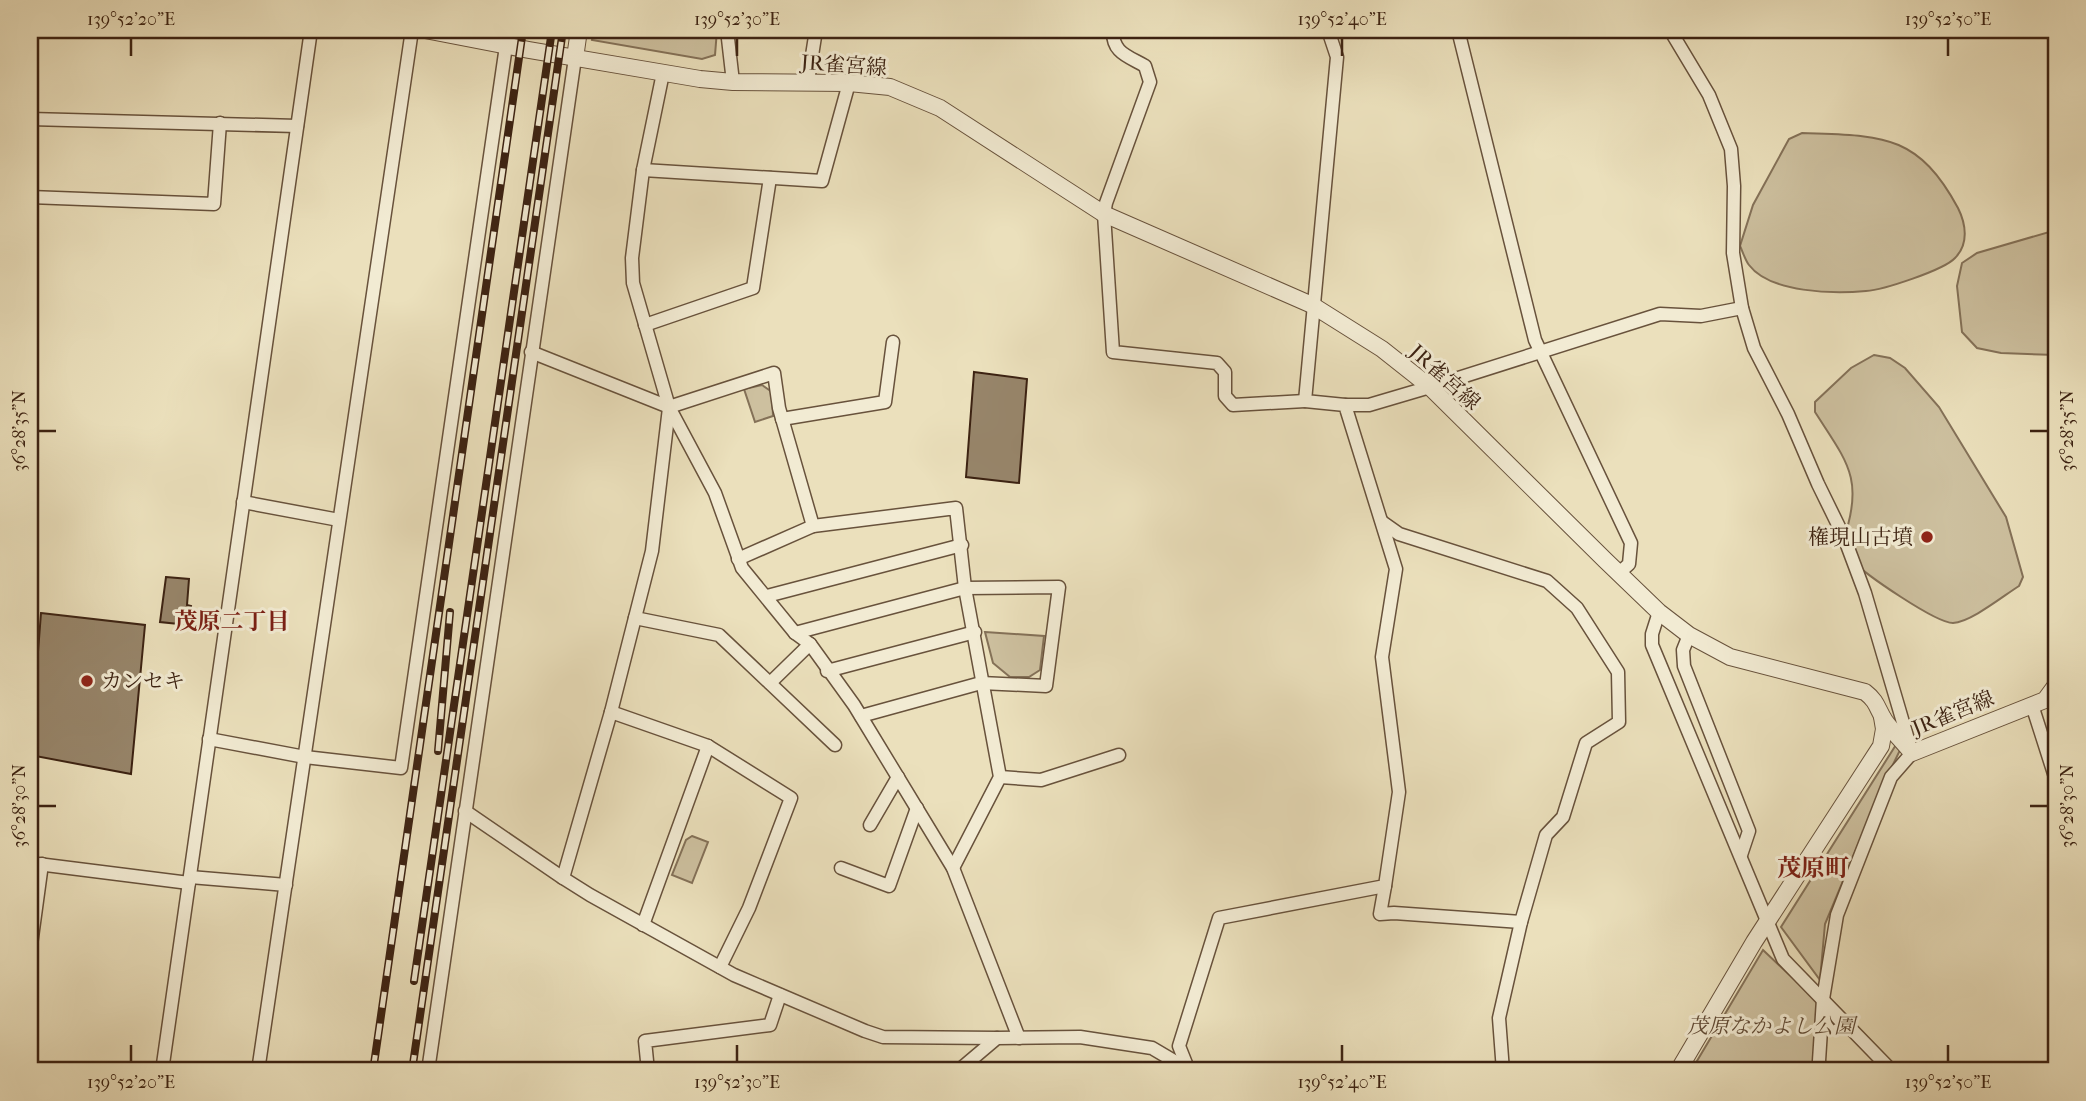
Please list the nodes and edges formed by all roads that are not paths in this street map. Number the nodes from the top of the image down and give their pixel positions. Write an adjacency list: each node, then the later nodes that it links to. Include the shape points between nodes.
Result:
1 (311, 30): 19 (street)
2 (412, 30): 36 (street)
3 (425, 30): 11 (street, JR雀宮線)
4 (579, 30): 12 (street)
5 (727, 30): 15 (street)
6 (816, 30): 14 (street)
7 (1113, 30): 23 (street, via 1117,49 1145,66 1150,82)
8 (1328, 30): 24 (street, via 1337,57)
9 (1458, 30): 29 (street)
10 (1670, 30): 25 (street, via 1709,95 1731,149 1733,253)
11 (506, 46): 12 (street, JR雀宮線); 63 (street, via 401,768)
12 (575, 58): 13 (street, JR雀宮線); 28 (street)
13 (663, 73): 15 (street, JR雀宮線); 20 (street)
14 (808, 81): 15 (street, JR雀宮線); 16 (street, JR雀宮線)
15 (733, 82)
16 (849, 83): 21 (street, via 822,181); 23 (street, JR雀宮線, via 890,88 940,108)
17 (30, 119): 18 (street)
18 (219, 123): 19 (street); 22 (street, via 214,204)
19 (297, 126): 35 (street)
20 (643, 170): 21 (street); 26 (street, via 632,258 633,283)
21 (770, 178): 26 (street, via 753,288)
22 (30, 197)
23 (1104, 214): 24 (street, JR雀宮線); 31 (street, via 1113,352 1217,363 1225,372 1225,396 1233,405)
24 (1312, 305): 30 (street, JR雀宮線, via 1382,349); 31 (street)
25 (1742, 308): 29 (street, via 1700,316 1660,314); 61 (street, via 1754,348 1844,537)
26 (645, 325): 33 (street)
27 (893, 342): 34 (street, via 885,401)
28 (531, 352): 33 (street); 68 (street)
29 (1540, 353): 30 (street); 41 (street, via 1631,543 1629,564)
30 (1430, 387): 32 (street, via 1369,405); 41 (street, JR雀宮線)
31 (1305, 401): 32 (street)
32 (1345, 405): 37 (street)
33 (669, 407): 34 (street, via 774,373); 40 (street, via 715,493); 45 (street, via 652,551)
34 (782, 419): 38 (street)
35 (243, 502): 36 (street); 58 (street)
36 (340, 520): 63 (street)
37 (1382, 521): 77 (street, via 1396,569 1382,657 1399,792); 78 (street, via 1399,534 1547,581 1577,608 1618,672 1619,722 1586,743 1563,817 1546,835)
38 (813, 526): 39 (street, via 956,508); 40 (street)
39 (962, 545): 42 (street); 43 (street)
40 (738, 559): 43 (street)
41 (1619, 573): 44 (street, JR雀宮線)
42 (965, 587): 46 (street); 47 (street); 52 (street, via 1059,587 1046,685)
43 (767, 596): 47 (street)
44 (1659, 612): 48 (street, JR雀宮線); 70 (street, via 1652,645)
45 (635, 618): 51 (street, via 719,635); 55 (street)
46 (975, 632): 50 (street); 52 (street)
47 (795, 633): 49 (street)
48 (1689, 635): 57 (street, JR雀宮線, via 1742,661 1865,692 1880,707); 70 (street, via 1683,650 1684,666 1749,831)
49 (810, 644): 50 (street); 51 (street)
50 (827, 671): 56 (street)
51 (770, 683): 59 (street)
52 (981, 683): 56 (street); 65 (street)
53 (2056, 685): 54 (street)
54 (2044, 703): 61 (street, JR雀宮線); 66 (street)
55 (611, 712): 60 (street); 74 (street)
56 (861, 716): 64 (street)
57 (1882, 717): 61 (street, JR雀宮線); 79 (street, via 1881,746)
58 (209, 739): 63 (street); 75 (street)
59 (835, 745)
60 (708, 746): 80 (street); 82 (street, via 791,798 749,908)
61 (1912, 753): 84 (street, via 1891,776 1837,915)
62 (1119, 755): 65 (street, via 1041,779)
63 (305, 757): 76 (street)
64 (898, 776): 67 (street); 69 (street)
65 (1000, 777): 73 (street)
66 (2056, 779)
67 (917, 808): 72 (street, via 889,886); 73 (street)
68 (465, 811): 74 (street); 89 (street)
69 (870, 825)
70 (1741, 855): 79 (street)
71 (36, 864): 75 (street); 81 (street)
72 (841, 868)
73 (953, 868): 86 (street)
74 (563, 877): 80 (street)
75 (189, 880): 76 (street); 87 (street)
76 (286, 885): 88 (street)
77 (1385, 886): 78 (street, via 1380,914); 92 (street, via 1219,918 1179,1046)
78 (1521, 922): 93 (street, via 1499,1018)
79 (1766, 924): 84 (street, via 1783,958); 94 (street)
80 (643, 925): 82 (street)
81 (30, 952)
82 (720, 967): 83 (street)
83 (780, 995): 85 (street, via 883,1037); 90 (street, via 770,1025 645,1041)
84 (1823, 999): 95 (street); 96 (street)
85 (997, 1038): 86 (street); 91 (street)
86 (1019, 1038): 92 (street, via 1080,1037 1152,1048)
87 (162, 1071)
88 (258, 1071)
89 (428, 1071)
90 (648, 1071)
91 (958, 1071)
92 (1189, 1071)
93 (1503, 1071)
94 (1678, 1071)
95 (1821, 1071)
96 (1892, 1071)

